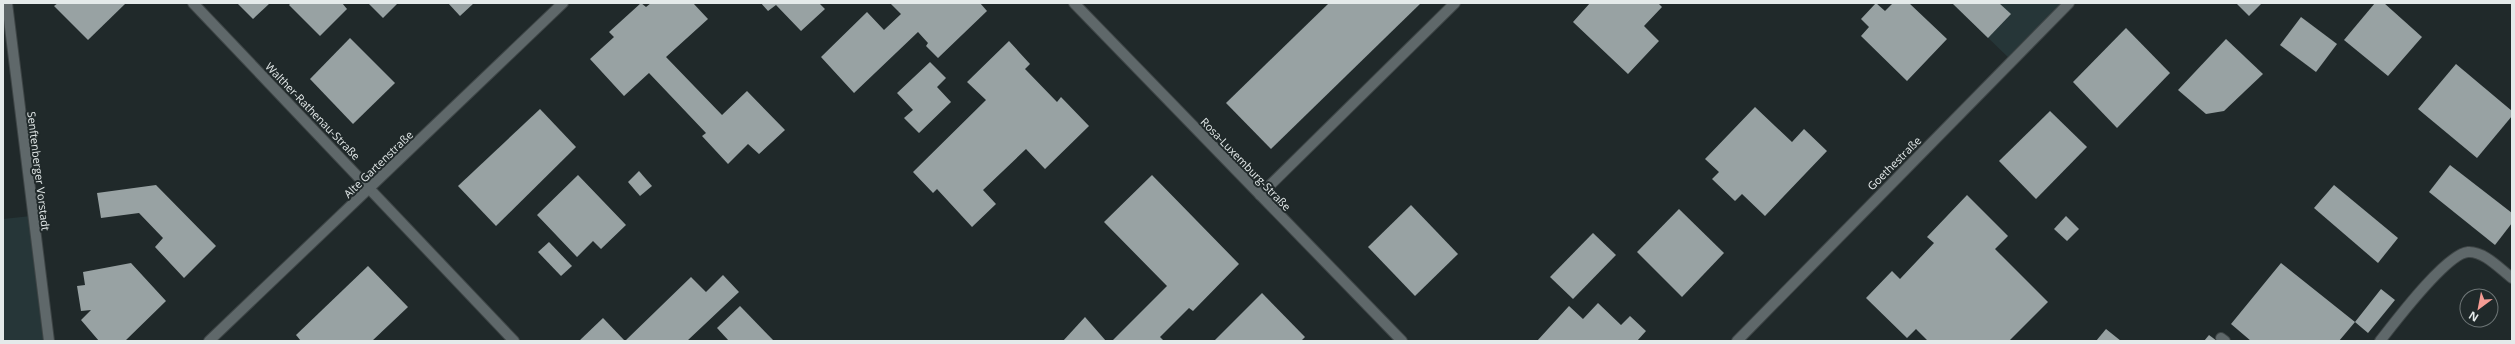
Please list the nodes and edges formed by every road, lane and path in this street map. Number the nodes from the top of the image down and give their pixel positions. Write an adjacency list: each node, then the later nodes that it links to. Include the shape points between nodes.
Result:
1 (7, 3): 10 (street, Senftenberger Vorstadt)
2 (193, 3): 7 (street, Walther-Rathenau-Straße)
3 (563, 3): 7 (street, Alte Gartenstraße)
4 (1074, 3): 8 (street, Rosa-Luxemburg-Straße)
5 (1455, 3): 8 (street)
6 (2069, 3): 14 (street, Goethestraße)
7 (371, 188): 11 (street, Alte Gartenstraße); 12 (street, Walther-Rathenau-Straße)
8 (1260, 195): 13 (street, Rosa-Luxemburg-Straße)
9 (2512, 278): 15 (street, via 2481,254 2468,252 2457,256 2441,268)
10 (49, 341)
11 (209, 341)
12 (514, 341)
13 (1402, 341)
14 (1737, 341)
15 (2380, 341)

